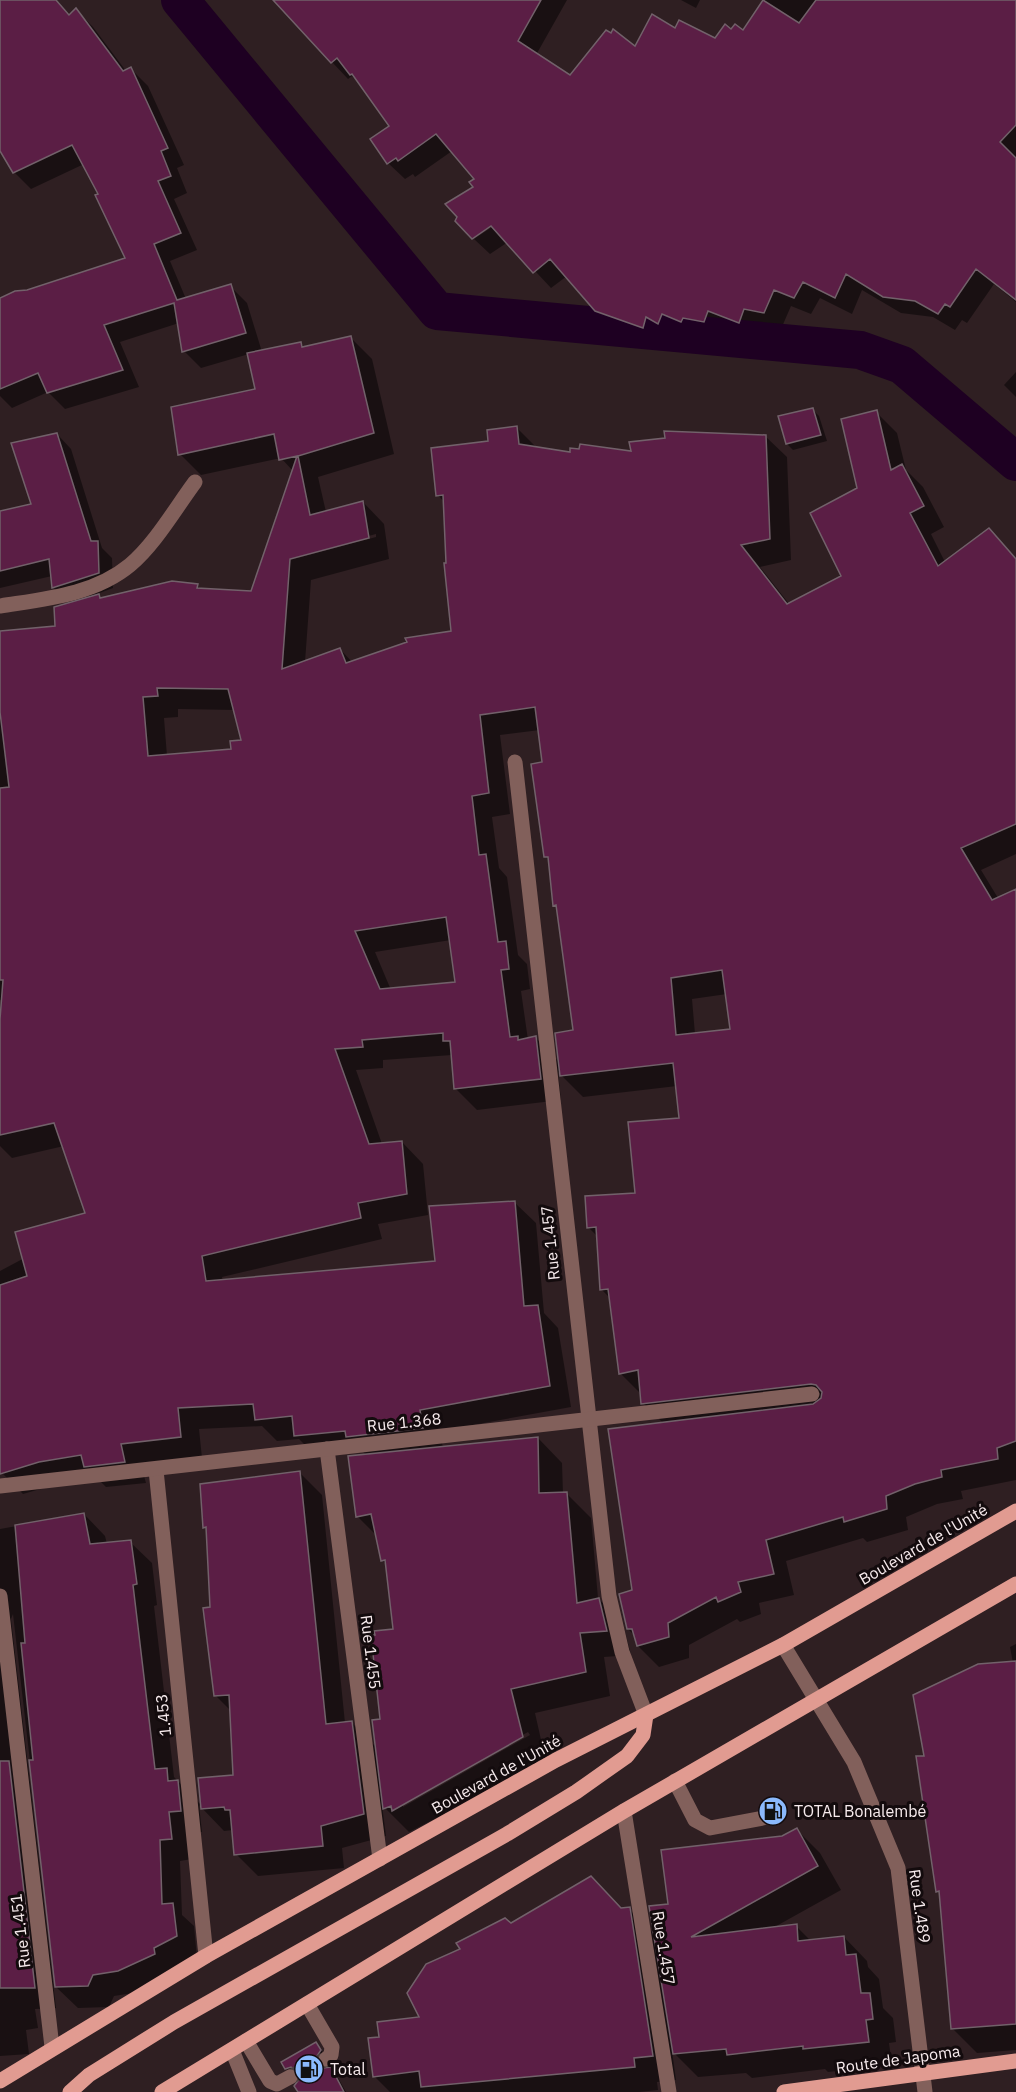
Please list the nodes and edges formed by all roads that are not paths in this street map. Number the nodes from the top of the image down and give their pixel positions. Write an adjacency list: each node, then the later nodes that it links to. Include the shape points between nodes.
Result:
1 (195, 482): 2 (street, via 130,565 112,577 70,595)
2 (0, 606)
3 (515, 762): 5 (street, Rue 1.457)
4 (812, 1394): 5 (street, Rue 1.368)
5 (588, 1421): 6 (street, Rue 1.368); 14 (street, Rue 1.457, via 610,1605 622,1652)
6 (327, 1449): 7 (street, Rue 1.368); 18 (street, Rue 1.455)
7 (156, 1470): 8 (street, Rue 1.368); 19 (street, 1.453)
8 (0, 1486)
9 (1016, 1511): 12 (main road, Boulevard de l'Unité)
10 (1016, 1584): 13 (main road)
11 (0, 1596): 22 (street, Rue 1.451)
12 (783, 1645): 13 (street, Rue 1.489); 14 (main road, Boulevard de l'Unité)
13 (818, 1698): 15 (main road); 26 (street, Rue 1.489, via 854,1762 898,1868)
14 (646, 1715): 18 (main road, Boulevard de l'Unité, via 556,1760); 29 (main road, via 643,1735 627,1756 576,1792 174,2022)
15 (675, 1781): 16 (main road); 17 (street, via 695,1820 710,1828)
16 (624, 1811): 20 (main road); 32 (street, Rue 1.457)
17 (763, 1818)
18 (380, 1859): 19 (main road, Boulevard de l'Unité)
19 (206, 1956): 22 (main road, Boulevard de l'Unité)
20 (307, 2004): 21 (main road); 24 (street, via 332,2047 332,2055)
21 (246, 2041): 23 (main road); 27 (street, via 270,2081 278,2084)
22 (52, 2047): 28 (main road, Boulevard de l'Unité)
23 (231, 2050): 30 (main road); 31 (street)
24 (326, 2059)
25 (1016, 2061): 26 (main road, Route de Japoma)
26 (923, 2073): 33 (main road, Route de Japoma); 34 (street, Rue 1.489)
27 (290, 2077)
28 (0, 2081)
29 (70, 2092)
30 (162, 2092)
31 (249, 2092)
32 (669, 2092)
33 (784, 2092)
34 (925, 2092)

